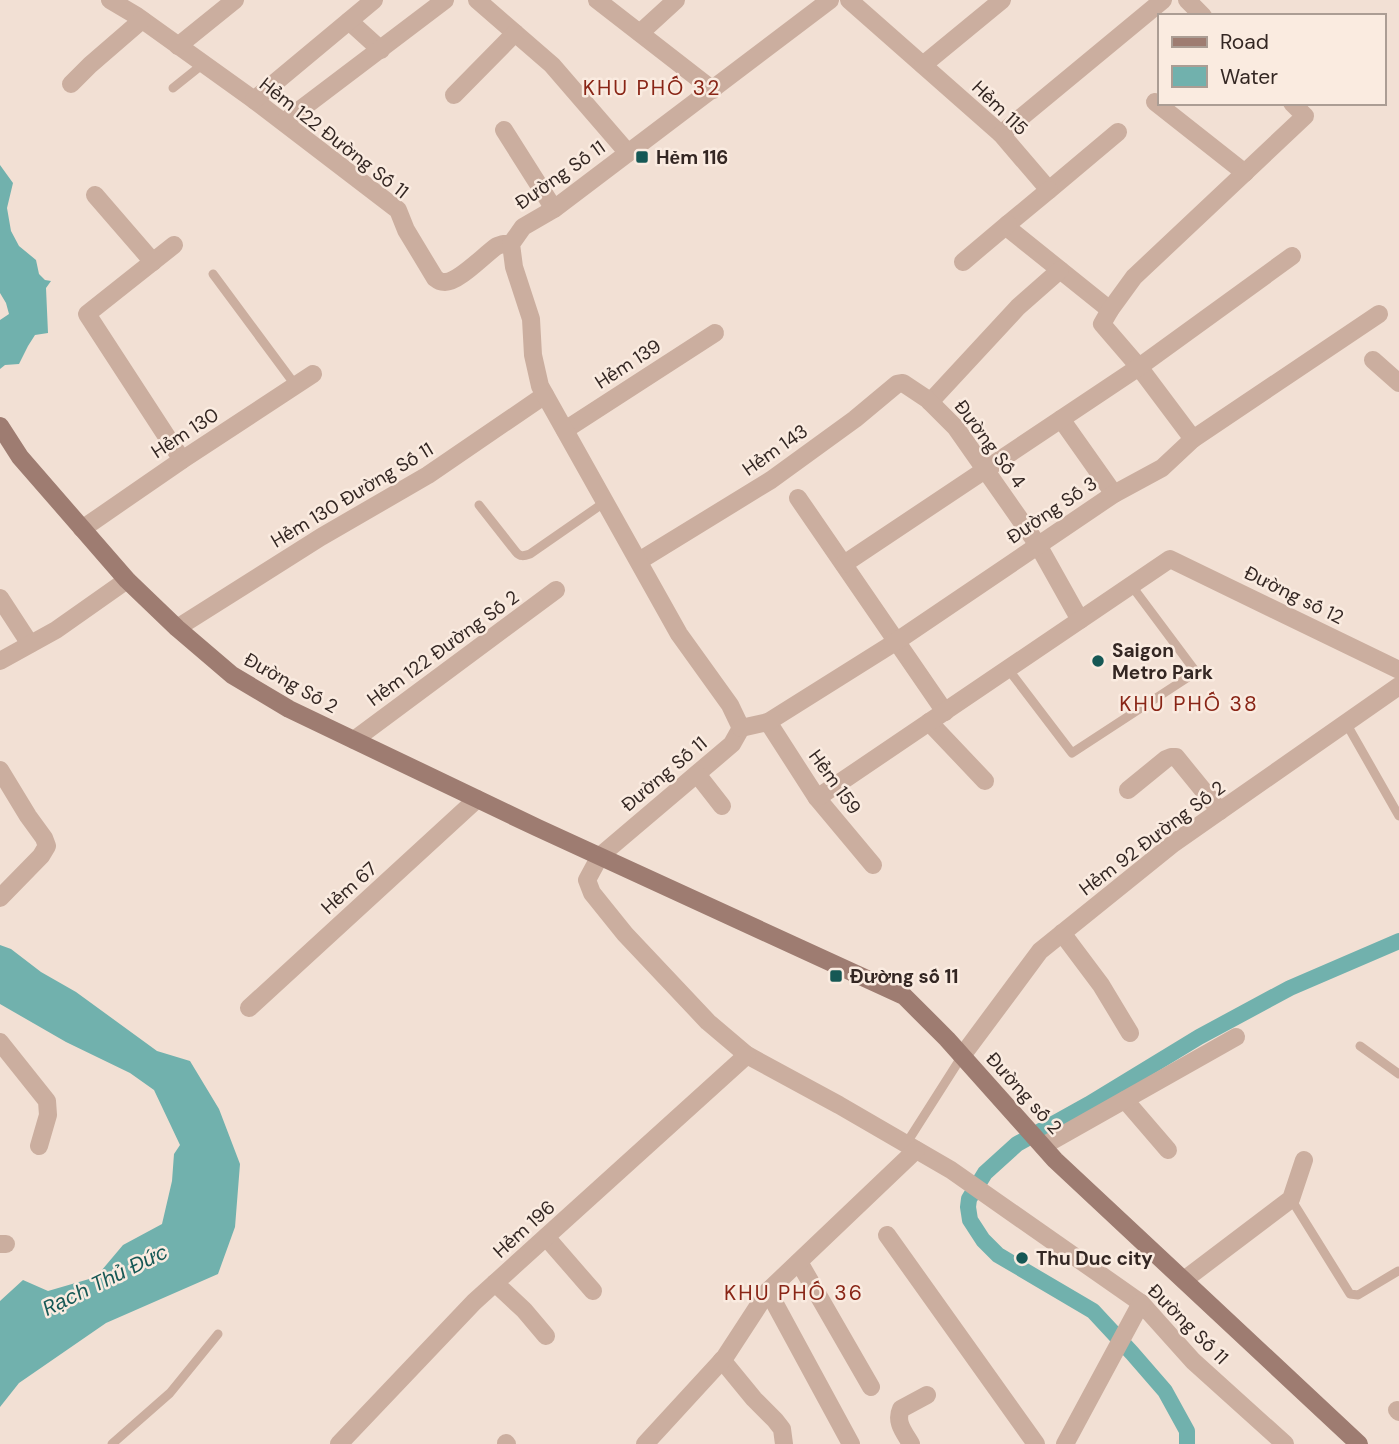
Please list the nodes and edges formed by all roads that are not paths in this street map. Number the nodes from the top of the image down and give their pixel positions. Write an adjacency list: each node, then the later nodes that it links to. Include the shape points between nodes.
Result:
1 (235, 0): 18 (street)
2 (374, 0): 15 (street)
3 (445, 0): 19 (street)
4 (477, 0): 16 (street)
5 (597, 0): 17 (street)
6 (676, 0): 17 (street)
7 (830, 0): 24 (street, Đường Số 11)
8 (849, 0): 21 (street, Hẻm 115)
9 (1002, 0): 21 (street)
10 (1163, 0): 34 (street)
11 (1187, 0): 13 (street)
12 (123, 3): 14 (street, Hẻm 122 Đường Số 11)
13 (1201, 14)
14 (142, 20): 18 (street, Hẻm 122 Đường Số 11); 22 (street)
15 (349, 21): 19 (street); 26 (street)
16 (515, 33): 25 (street); 35 (street, via 552,65)
17 (640, 33): 24 (street)
18 (178, 46): 20 (street, Hẻm 122 Đường Số 11)
19 (381, 50): 31 (street)
20 (203, 64): 23 (lane); 26 (street, Hẻm 122 Đường Số 11)
21 (923, 65): 34 (street, Hẻm 115)
22 (71, 84)
23 (173, 89)
24 (713, 90): 35 (street, Đường Số 11)
25 (454, 95)
26 (254, 100): 31 (street, Hẻm 122 Đường Số 11)
27 (1155, 102): 28 (street)
28 (1158, 104)
29 (1159, 105): 36 (street)
30 (1294, 105): 36 (street, via 1305,116)
31 (284, 122): 41 (street, Hẻm 122 Đường Số 11, via 398,210 440,282 460,276 497,246)
32 (504, 130): 39 (street)
33 (1118, 132): 37 (street)
34 (1000, 134): 37 (street, Hẻm 115)
35 (628, 153): 39 (street, Đường Số 11)
36 (1245, 173): 48 (street, via 1134,277)
37 (1049, 190): 40 (street)
38 (96, 195): 44 (street)
39 (554, 209): 41 (street, Đường Số 11, via 523,227)
40 (1008, 224): 45 (street); 46 (street)
41 (511, 244): 56 (street)
42 (174, 245): 44 (street)
43 (1292, 256): 52 (street)
44 (152, 262): 62 (street, via 87,314)
45 (963, 262)
46 (1060, 270): 48 (street); 57 (street, via 1018,307)
47 (213, 274): 55 (lane)
48 (1110, 310): 52 (street, via 1102,324)
49 (1379, 314): 61 (street, Đường Số 3)
50 (715, 333): 60 (street, Hẻm 139)
51 (1373, 360): 54 (street)
52 (1139, 367): 58 (street); 61 (street)
53 (313, 374): 55 (street, Hẻm 130)
54 (1399, 383)
55 (296, 386): 62 (street, Hẻm 130)
56 (545, 395): 60 (street); 77 (street, Hẻm 130 Đường Số 11, via 428,475)
57 (930, 402): 63 (street, Đường Số 4, via 956,428); 70 (street, Hẻm 143, via 903,383 897,384 771,480)
58 (1061, 419): 63 (street); 64 (street)
59 (0, 426): 68 (street, Đường Số 2, via 20,457)
60 (565, 430): 66 (street)
61 (1193, 439): 64 (street, Đường Số 3, via 1163,468)
62 (182, 460): 68 (street, Hẻm 130)
63 (985, 470): 69 (street, Đường Số 4); 71 (street)
64 (1114, 494): 69 (street, Đường Số 3)
65 (798, 498): 71 (street)
66 (605, 502): 67 (lane, via 524,556); 70 (street)
67 (479, 505)
68 (82, 529): 72 (street, Đường Số 2)
69 (1038, 545): 76 (street, Đường Số 4); 78 (street, Đường Số 3)
70 (639, 561): 88 (street, via 679,634)
71 (844, 564): 78 (street)
72 (127, 580): 77 (street, Đường Số 2); 79 (street)
73 (1132, 585): 76 (street); 81 (lane, via 1196,672 1072,752); 82 (street, Đường số 12, via 1170,559)
74 (556, 590): 89 (street, Hẻm 122 Đường Số 2)
75 (0, 598): 79 (street)
76 (1080, 620): 81 (street)
77 (177, 628): 89 (street, Đường Số 2, via 232,675)
78 (897, 641): 84 (street); 85 (street, Đường Số 3)
79 (30, 644): 80 (street)
80 (0, 661)
81 (1007, 669): 84 (street)
82 (1399, 670)
83 (1399, 686): 87 (street, Hẻm 92 Đường Số 2)
84 (945, 712): 86 (street)
85 (768, 722): 88 (street, Đường Số 3); 94 (street, Hẻm 159)
86 (929, 722): 92 (street); 94 (street)
87 (1346, 723): 97 (street, Hẻm 92 Đường Số 2); 98 (lane)
88 (741, 728): 91 (street, Đường Số 11, via 732,744)
89 (354, 740): 95 (street, Đường Số 2)
90 (0, 770): 101 (street, via 47,846)
91 (697, 774): 96 (street); 99 (street, Đường Số 11)
92 (985, 781)
93 (1128, 790): 97 (street, via 1176,757)
94 (817, 798): 100 (street, Hẻm 159)
95 (477, 799): 99 (street, Đường Số 2); 103 (street, Hẻm 67)
96 (722, 806)
97 (1220, 811): 102 (street, Hẻm 92 Đường Số 2)
98 (1399, 816)
99 (600, 856): 108 (street, Đường Số 11, via 587,880 592,893 708,1022); 109 (street, Đường số 2, via 904,996)
100 (873, 865)
101 (0, 898)
102 (1062, 933): 104 (street); 109 (street, Hẻm 92 Đường Số 2, via 1040,951)
103 (249, 1008)
104 (1130, 1033)
105 (1236, 1037): 111 (street)
106 (0, 1042): 112 (street, via 47,1101)
107 (1360, 1046): 110 (lane)
108 (747, 1055): 114 (street, Đường Số 11); 119 (street, Hẻm 196)
109 (962, 1056): 113 (street, Đường số 2); 114 (lane)
110 (1399, 1074)
111 (1125, 1100): 113 (street); 115 (street)
112 (39, 1146)
113 (1043, 1146): 122 (street, Đường số 2)
114 (911, 1147): 120 (street); 126 (street, Đường Số 11)
115 (1168, 1150)
116 (1304, 1160): 117 (street)
117 (1291, 1199): 121 (lane, via 1350,1294 1359,1295); 122 (street)
118 (887, 1235): 138 (street)
119 (546, 1237): 123 (street, Hẻm 196); 124 (street)
120 (799, 1262): 125 (street); 130 (street)
121 (1398, 1271)
122 (1184, 1280): 141 (street, Đường số 2)
123 (495, 1283): 128 (street); 133 (street, Hẻm 196)
124 (593, 1291)
125 (768, 1291): 129 (street); 136 (street)
126 (1141, 1303): 139 (street); 140 (street, Đường Số 11, via 1193,1361)
127 (218, 1334): 132 (lane, via 170,1393)
128 (546, 1336)
129 (722, 1360): 134 (street); 135 (street, via 775,1419)
130 (872, 1387)
131 (927, 1395): 137 (street, via 899,1412 898,1423)
132 (112, 1444)
133 (340, 1444)
134 (645, 1444)
135 (784, 1444)
136 (850, 1444)
137 (911, 1444)
138 (1036, 1444)
139 (1065, 1444)
140 (1285, 1444)
141 (1359, 1444)

